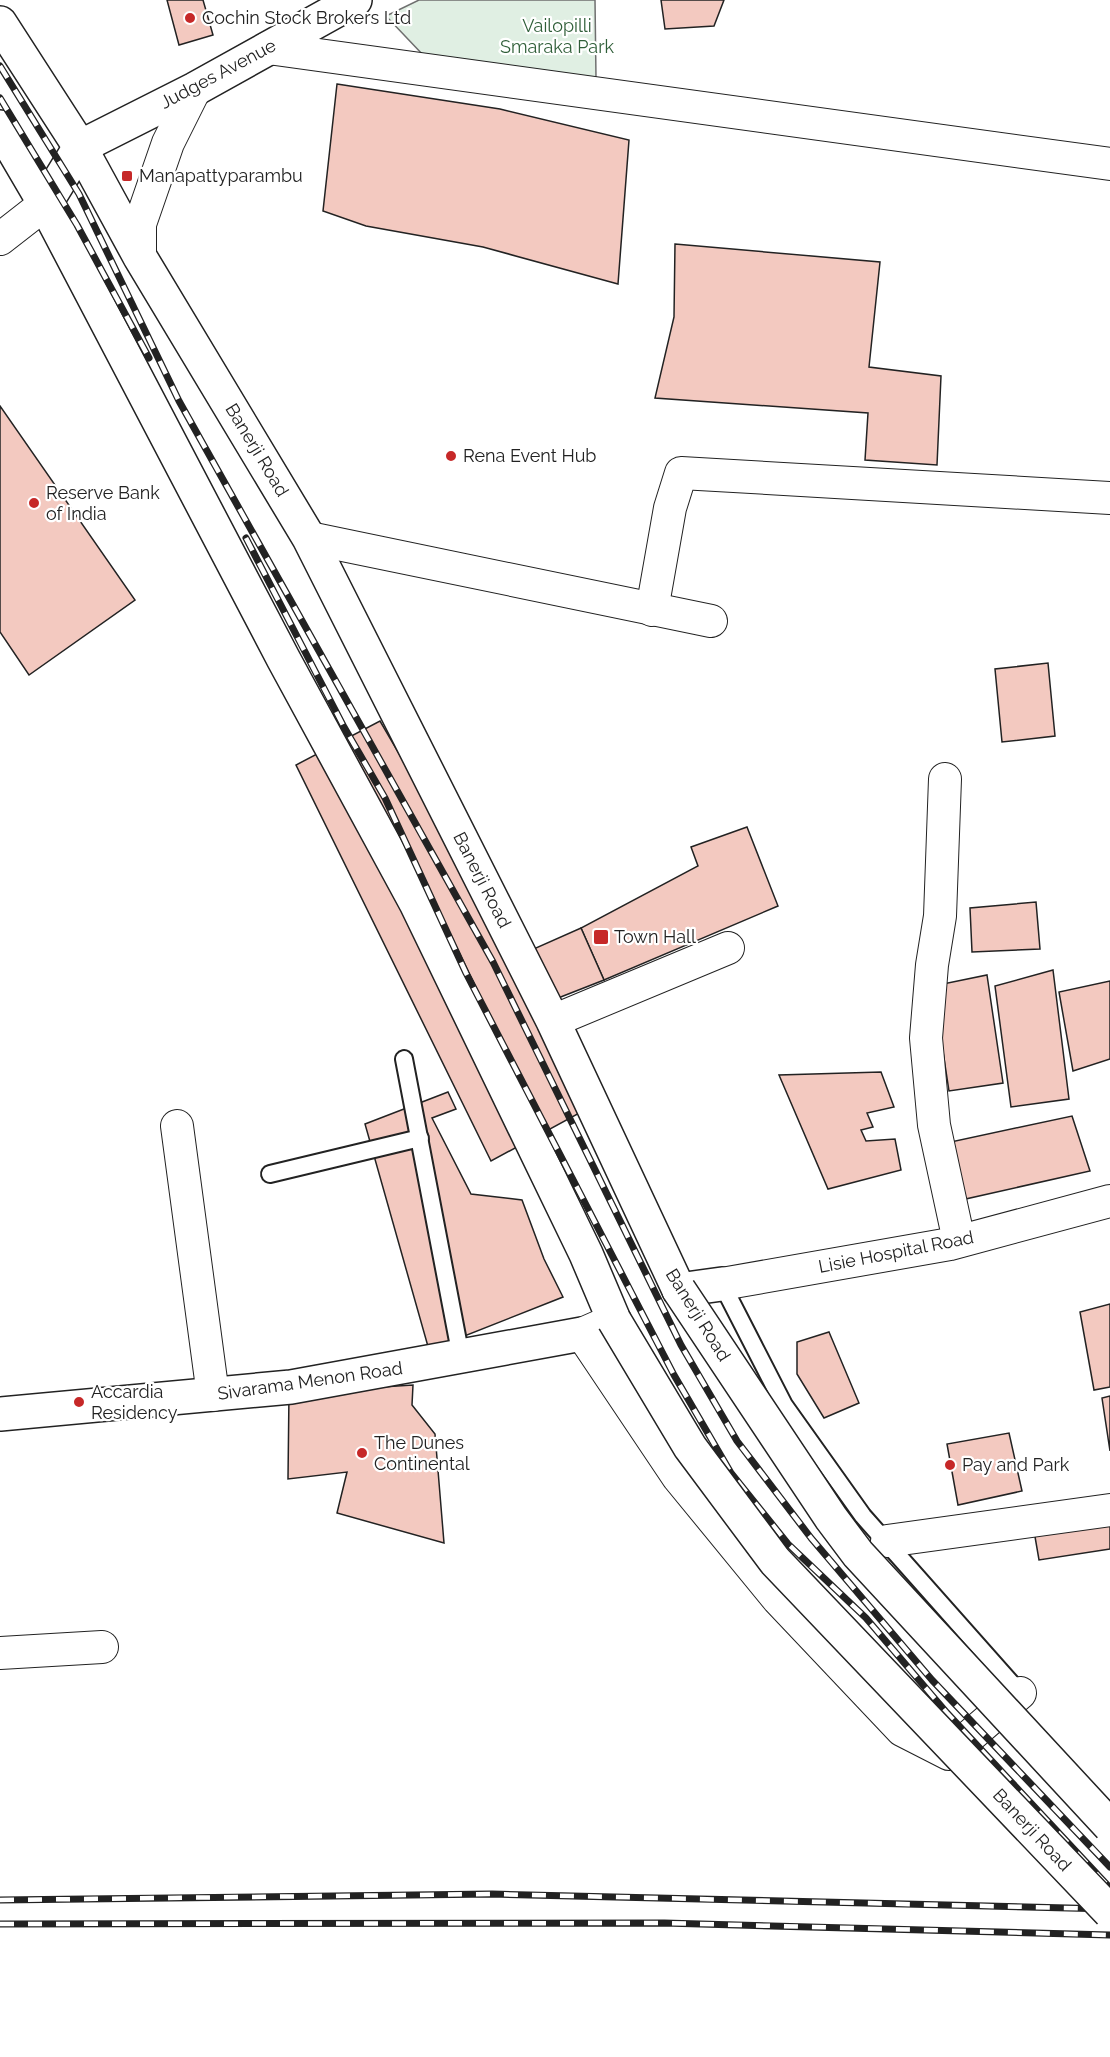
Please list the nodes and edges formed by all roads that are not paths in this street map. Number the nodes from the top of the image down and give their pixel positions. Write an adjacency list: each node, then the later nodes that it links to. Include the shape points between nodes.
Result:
1 (356, 0): 3 (main road, Judges Avenue)
2 (0, 23): 6 (main road, Banerji Road)
3 (268, 48): 4 (main road, Judges Avenue); 7 (street)
4 (195, 89): 6 (main road, Judges Avenue); 10 (street, via 168,143 140,224)
5 (0, 127): 8 (main road, Banerji Road)
6 (80, 147): 8 (main road); 10 (main road, Banerji Road)
7 (1110, 164)
8 (45, 204): 9 (street); 26 (main road, Banerji Road, via 416,903)
9 (0, 239)
10 (140, 257): 12 (main road, Banerji Road)
11 (1110, 498): 13 (street, via 681,473 670,508)
12 (309, 538): 13 (street); 17 (main road, Banerji Road)
13 (652, 610): 14 (street)
14 (711, 621)
15 (945, 779): 23 (street, via 940,916 926,1038 934,1125)
16 (728, 948): 17 (street)
17 (553, 1021): 25 (main road, Banerji Road)
18 (404, 1059): 20 (lane)
19 (177, 1126): 29 (street)
20 (420, 1138): 21 (lane); 28 (lane)
21 (270, 1174)
22 (1110, 1201): 23 (street, Lisie Hospital Road)
23 (959, 1241): 24 (street, Lisie Hospital Road)
24 (722, 1284): 25 (main road, Lisie Hospital Road); 32 (lane, via 784,1405 863,1516)
25 (679, 1290): 36 (main road, Banerji Road, bridge, via 858,1554)
26 (614, 1320): 27 (street); 37 (main road, Banerji Road, bridge, via 690,1447 775,1561)
27 (582, 1334): 28 (main road, Sivarama Menon Road); 35 (street, via 678,1477 778,1599 902,1730 949,1754)
28 (461, 1358): 29 (main road, Sivarama Menon Road, via 291,1387)
29 (213, 1395): 30 (main road, Sivarama Menon Road)
30 (0, 1414)
31 (1110, 1510): 32 (street)
32 (887, 1541): 35 (lane)
33 (102, 1647): 34 (street)
34 (0, 1653)
35 (1020, 1693)
36 (1110, 1826)
37 (1110, 1912)

